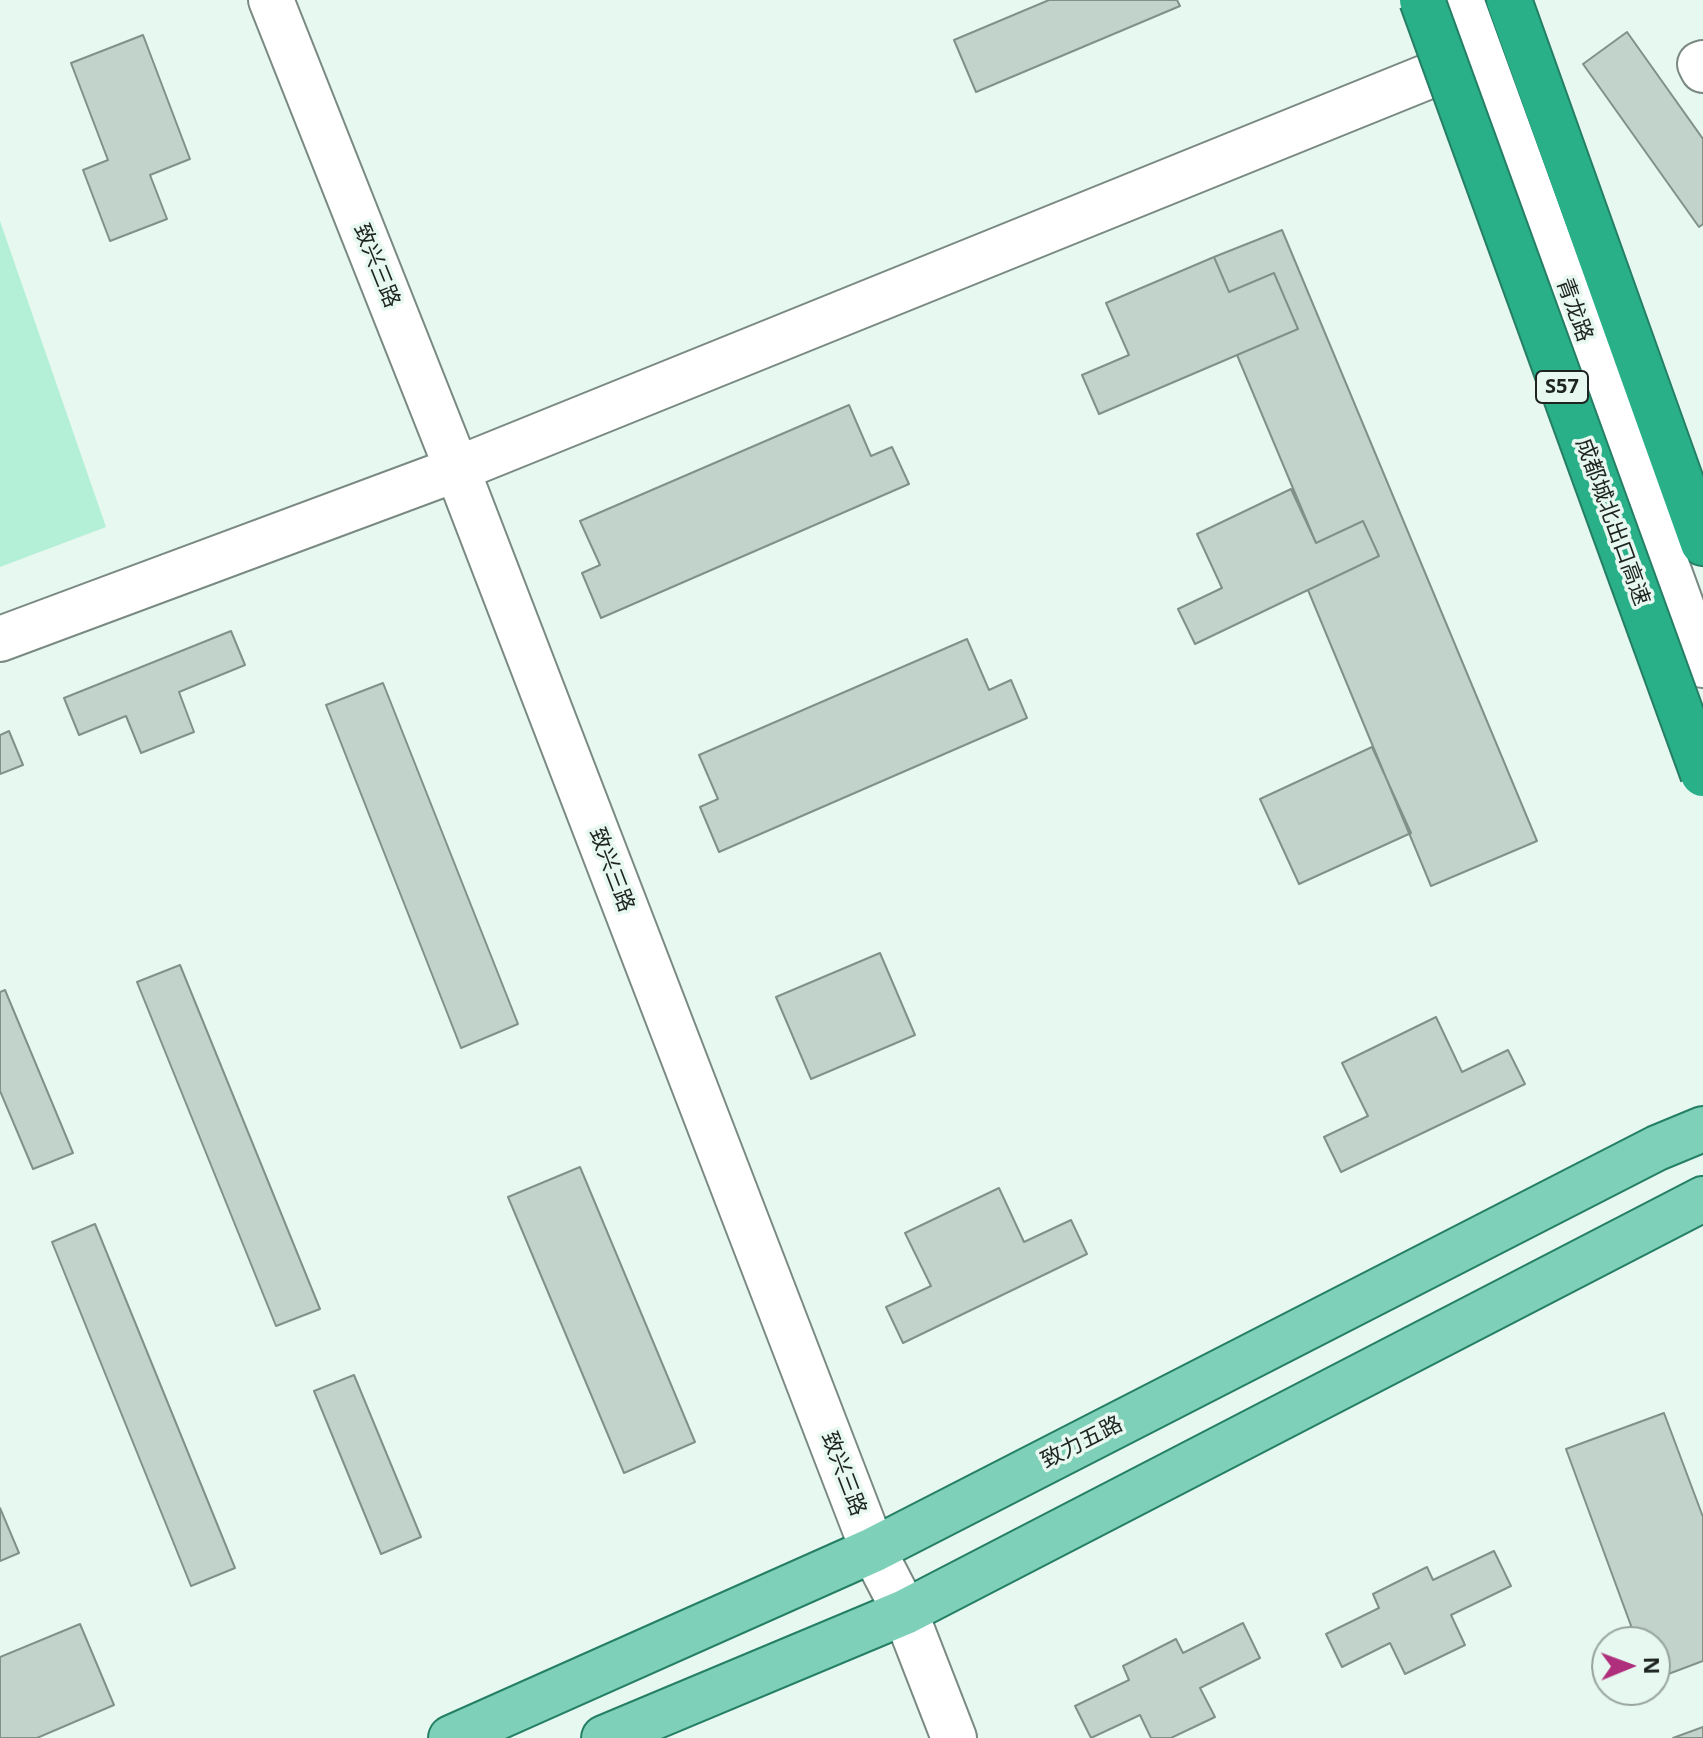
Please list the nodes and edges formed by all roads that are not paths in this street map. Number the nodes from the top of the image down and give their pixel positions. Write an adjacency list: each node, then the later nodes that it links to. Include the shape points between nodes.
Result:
1 (271, 0): 8 (street, 致兴三路)
2 (1422, 0): 12 (highway, 成都城北出口高速 / S57, bridge)
3 (1461, 0): 5 (street, 青龙路)
4 (1509, 0): 9 (highway)
5 (1481, 55): 8 (street); 11 (street, 青龙路)
6 (1703, 63): 7 (street)
7 (1703, 70)
8 (457, 469): 10 (street); 15 (street, 致兴三路)
9 (1703, 543)
10 (0, 639)
11 (1703, 665)
12 (1703, 774)
13 (1703, 1129): 15 (main road, 致力五路)
14 (1703, 1199): 16 (main road)
15 (873, 1550): 16 (street, 致兴三路); 17 (main road, 致力五路)
16 (905, 1612): 18 (main road); 19 (street, 致兴三路)
17 (451, 1738)
18 (604, 1738)
19 (954, 1738)

